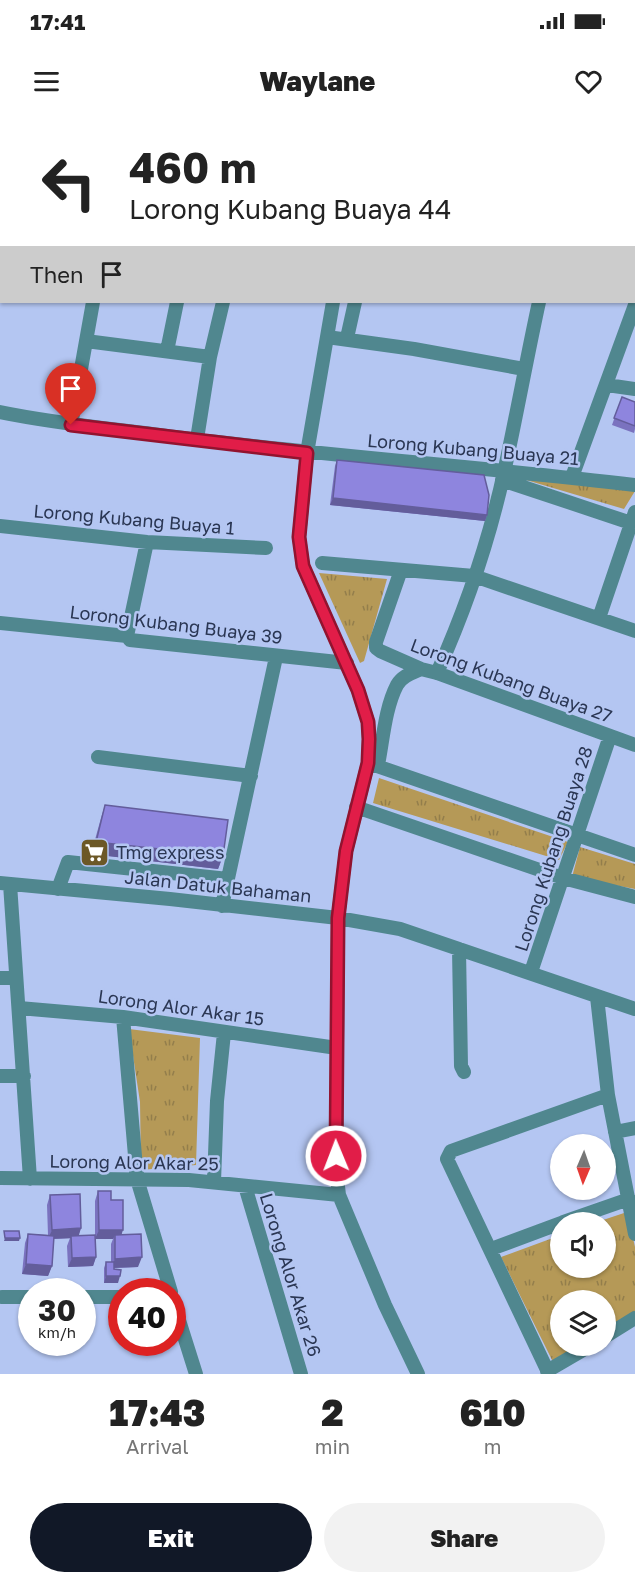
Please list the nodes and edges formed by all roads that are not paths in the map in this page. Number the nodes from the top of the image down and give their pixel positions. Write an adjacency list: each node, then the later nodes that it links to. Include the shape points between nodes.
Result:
1 (93, 303): 10 (street)
2 (177, 303): 11 (street)
3 (223, 303): 12 (street)
4 (333, 303): 8 (street)
5 (355, 303): 9 (street)
6 (538, 303): 13 (street)
7 (635, 305): 14 (street)
8 (327, 337): 9 (street); 19 (street)
9 (347, 338): 13 (street)
10 (86, 341): 11 (street); 17 (street)
11 (167, 351): 12 (street)
12 (210, 357): 18 (street)
13 (524, 369): 20 (street)
14 (607, 385): 15 (street); 21 (street)
15 (635, 388)
16 (0, 412): 17 (street, Lorong Kubang Buaya 21)
17 (71, 425): 18 (street, Lorong Kubang Buaya 21)
18 (197, 439): 19 (street, Lorong Kubang Buaya 21)
19 (307, 453): 20 (street, Lorong Kubang Buaya 21); 35 (street, via 299,537 303,566)
20 (503, 475): 21 (street, Lorong Kubang Buaya 21); 23 (street); 29 (street)
21 (572, 477): 22 (street, Lorong Kubang Buaya 21)
22 (635, 485)
23 (633, 517): 30 (street)
24 (0, 526): 25 (street, Lorong Kubang Buaya 1)
25 (147, 542): 26 (street, Lorong Kubang Buaya 1); 33 (street)
26 (266, 548)
27 (322, 563): 28 (street)
28 (401, 570): 29 (street); 36 (street, Lorong Kubang Buaya 27, via 376,648)
29 (474, 576): 30 (street); 37 (street)
30 (598, 618): 32 (street)
31 (0, 623): 33 (street, Lorong Kubang Buaya 39)
32 (635, 631)
33 (127, 636): 34 (street, Lorong Kubang Buaya 39, via 130,640)
34 (276, 657): 35 (street, Lorong Kubang Buaya 39); 42 (street)
35 (347, 663): 41 (street, via 368,722)
36 (421, 669): 37 (street, Lorong Kubang Buaya 27); 41 (street, via 398,684)
37 (437, 673): 38 (street, Lorong Kubang Buaya 27)
38 (610, 736): 39 (street, Lorong Kubang Buaya 27); 44 (street, Lorong Kubang Buaya 28)
39 (635, 745)
40 (98, 757): 42 (street)
41 (373, 764): 43 (street); 44 (street)
42 (250, 776): 47 (street)
43 (356, 807): 46 (street); 52 (street)
44 (577, 836): 45 (street); 46 (street, Lorong Kubang Buaya 28)
45 (635, 855)
46 (563, 878): 50 (street); 54 (street, Lorong Kubang Buaya 28)
47 (228, 879): 49 (street, via 68,862); 51 (street)
48 (5, 884): 49 (street, Jalan Datuk Bahaman); 56 (street)
49 (58, 890): 51 (street, Jalan Datuk Bahaman)
50 (635, 897)
51 (222, 906): 52 (street, Jalan Datuk Bahaman)
52 (338, 918): 53 (street, Jalan Datuk Bahaman, via 400,929); 62 (street)
53 (459, 949): 54 (street, Jalan Datuk Bahaman); 63 (street)
54 (531, 972): 57 (street, Jalan Datuk Bahaman)
55 (0, 978): 56 (street)
56 (16, 978): 58 (street)
57 (597, 997): 59 (street, Jalan Datuk Bahaman); 66 (street)
58 (19, 1008): 60 (street, Lorong Alor Akar 15); 65 (street)
59 (635, 1009)
60 (123, 1017): 61 (street, Lorong Alor Akar 15); 71 (street)
61 (224, 1033): 62 (street, Lorong Alor Akar 15); 72 (street)
62 (337, 1048): 74 (street, via 335,1144)
63 (464, 1072)
64 (0, 1076): 65 (street)
65 (24, 1076): 70 (street)
66 (608, 1095): 68 (street); 79 (street, via 449,1153 447,1159)
67 (635, 1128): 68 (street)
68 (615, 1132): 75 (street)
69 (0, 1178): 70 (street, Lorong Alor Akar 25)
70 (30, 1179): 71 (street, Lorong Alor Akar 25)
71 (137, 1179): 72 (street, Lorong Alor Akar 25); 80 (street)
72 (214, 1182): 73 (street, Lorong Alor Akar 25)
73 (245, 1186): 74 (street, Lorong Alor Akar 25); 89 (street, Lorong Alor Akar 26)
74 (339, 1195): 90 (street)
75 (629, 1198): 76 (street); 78 (street)
76 (591, 1212)
77 (550, 1227): 79 (street)
78 (635, 1233)
79 (491, 1249): 87 (street)
80 (167, 1278)
81 (2, 1297): 82 (street)
82 (18, 1297)
83 (635, 1318): 84 (street)
84 (616, 1330)
85 (186, 1342): 88 (street)
86 (574, 1356): 87 (street)
87 (548, 1372)
88 (196, 1374)
89 (301, 1374)
90 (418, 1374)

